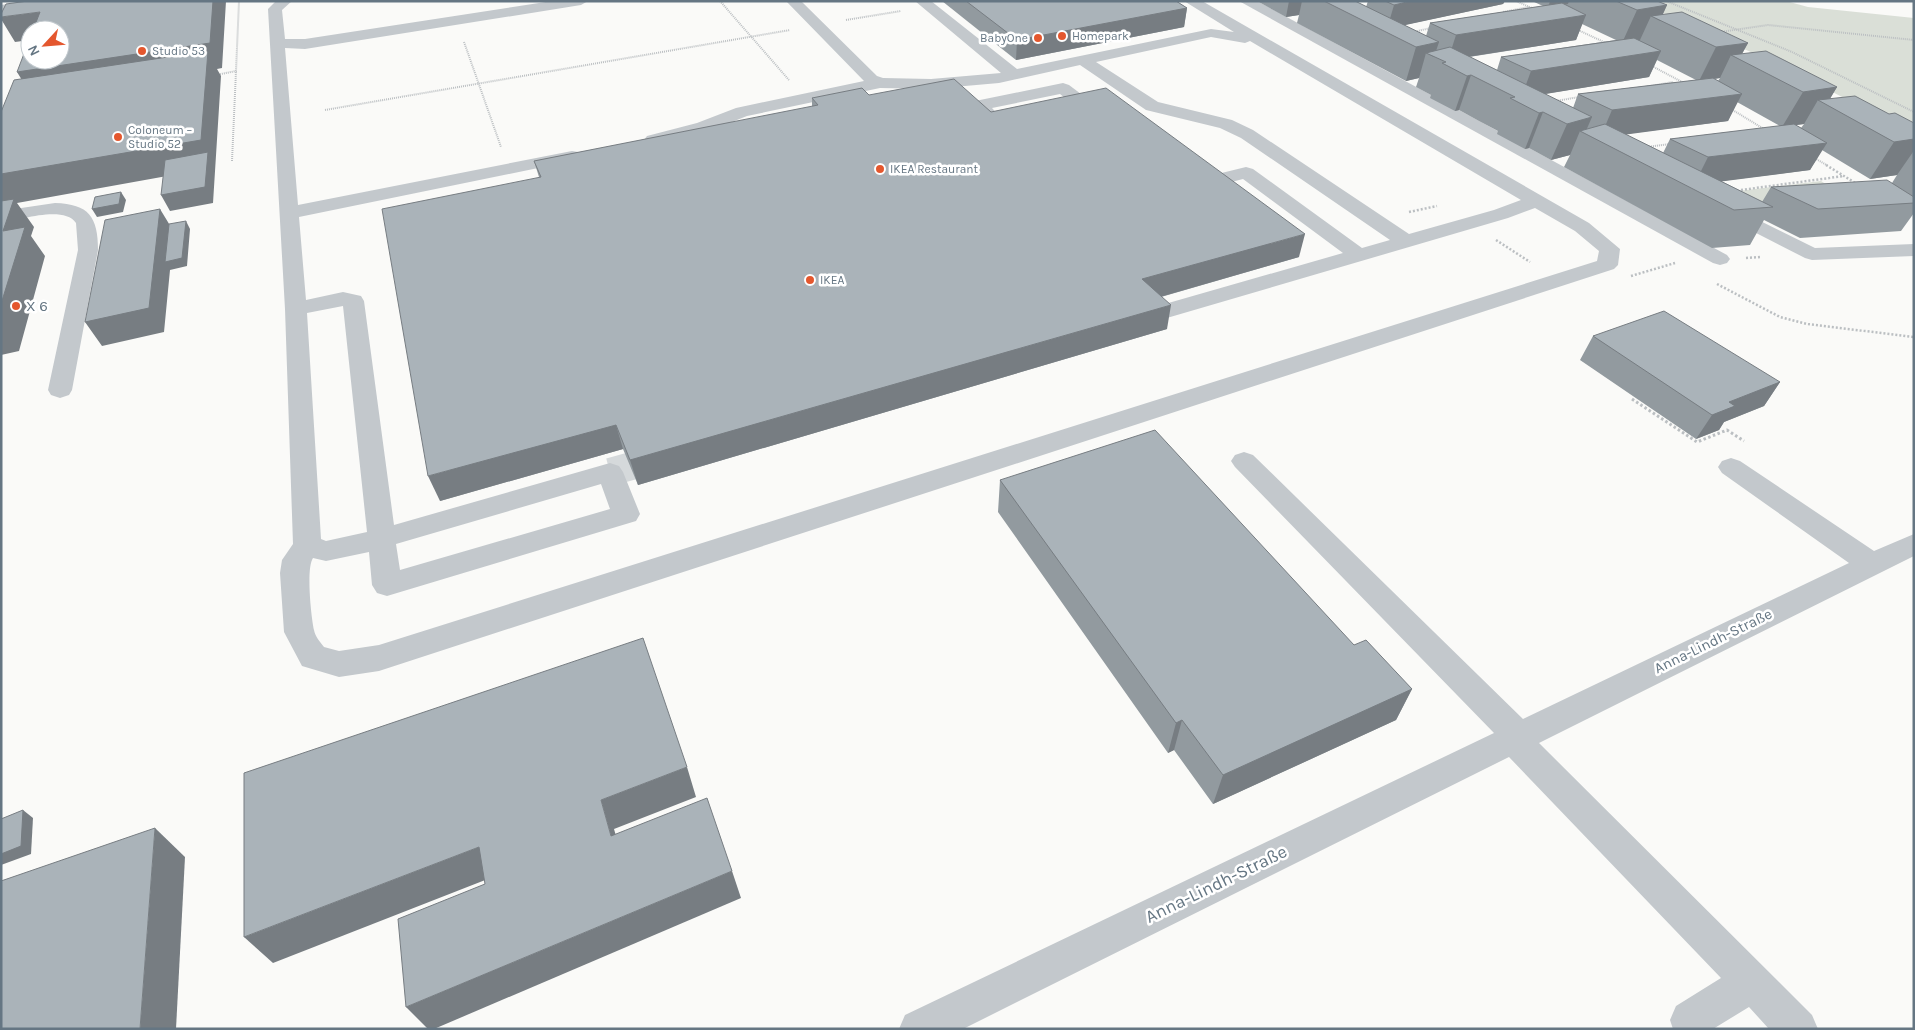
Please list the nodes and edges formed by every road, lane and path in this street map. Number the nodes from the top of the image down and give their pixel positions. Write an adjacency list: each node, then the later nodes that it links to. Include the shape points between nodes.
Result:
1 (63, 1): 16 (street)
2 (239, 1): 33 (path)
3 (285, 1): 28 (street, via 276,9)
4 (581, 1): 18 (street)
5 (720, 1): 26 (path)
6 (793, 1): 19 (street)
7 (1191, 1): 17 (street)
8 (1246, 1): 74 (street)
9 (1516, 1): 13 (path)
10 (1666, 1): 22 (path)
11 (925, 4): 19 (path); 35 (street)
12 (79, 7): 16 (street)
13 (1529, 7): 14 (path); 15 (path)
14 (1537, 10)
15 (1501, 13)
16 (3, 15)
17 (1222, 19): 24 (street, via 1221,27); 30 (street)
18 (457, 21): 28 (street, via 305,44); 39 (path)
19 (817, 25): 26 (path); 38 (street)
20 (1433, 27): 25 (path)
21 (1575, 28): 29 (path)
22 (1740, 28): 23 (path); 27 (path, via 1768,25); 53 (path)
23 (1721, 32)
24 (1211, 33): 30 (street, via 1239,36); 31 (street)
25 (1406, 33)
26 (752, 37): 39 (path); 46 (path)
27 (1914, 40)
28 (277, 42): 69 (street)
29 (1609, 44)
30 (1268, 45): 67 (street)
31 (1084, 61): 35 (street); 47 (street)
32 (1648, 65): 36 (path)
33 (236, 72): 34 (path); 61 (path)
34 (217, 74)
35 (1014, 75): 38 (street, via 964,82)
36 (1680, 81): 37 (path); 42 (path)
37 (1673, 82): 40 (path); 41 (path)
38 (880, 83): 46 (street)
39 (478, 84): 50 (path); 62 (path)
40 (1646, 86): 43 (path); 44 (path)
41 (1679, 86)
42 (1689, 86)
43 (1637, 88)
44 (1652, 91)
45 (1582, 97): 48 (path, via 1554,101)
46 (805, 99): 56 (street, via 742,112 667,138)
47 (1152, 106): 52 (street); 71 (street, via 1226,124 1247,134)
48 (1562, 107)
49 (1730, 109): 55 (path, via 1770,132)
50 (325, 110)
51 (1091, 110): 54 (street, via 1063,88 980,105)
52 (1128, 110)
53 (1914, 112)
54 (1002, 129)
55 (1761, 133)
56 (634, 144)
57 (1676, 144): 58 (path)
58 (1638, 148)
59 (591, 152): 62 (street)
60 (1809, 155): 63 (path)
61 (232, 161)
62 (508, 168): 69 (street)
63 (1844, 176): 65 (path); 66 (path)
64 (1204, 182): 73 (street, via 1246,173)
65 (1863, 187)
66 (1739, 190)
67 (1533, 197): 71 (street, via 1528,204 1502,214); 85 (street, via 1582,227 1610,249 1607,265 379,658 339,664 313,657 299,632 296,593 296,560)
68 (1714, 204): 72 (street, via 1812,254)
69 (289, 213): 76 (street)
70 (1, 218): 79 (street, via 72,209 82,216 88,229 88,250)
71 (1406, 241): 73 (street)
72 (1914, 250)
73 (1359, 255): 77 (street)
74 (1720, 259)
75 (1710, 280): 78 (path, via 1798,322)
76 (296, 310): 83 (street, via 343,299 353,301); 85 (street)
77 (1152, 315)
78 (1914, 337)
79 (60, 390)
80 (1632, 399): 82 (path, via 1697,442 1726,430 1762,453)
81 (1244, 461): 87 (street)
82 (1731, 467): 86 (street)
83 (382, 538): 83 (street, via 610,472 626,514 387,584); 85 (street, via 326,551)
84 (1914, 544): 86 (street, Anna-Lindh-Straße)
85 (307, 546)
86 (1872, 564): 87 (street, Anna-Lindh-Straße)
87 (1516, 738): 88 (street); 90 (street, Anna-Lindh-Straße)
88 (1752, 982): 89 (street); 91 (street)
89 (1690, 1020)
90 (919, 1029)
91 (1798, 1029)

